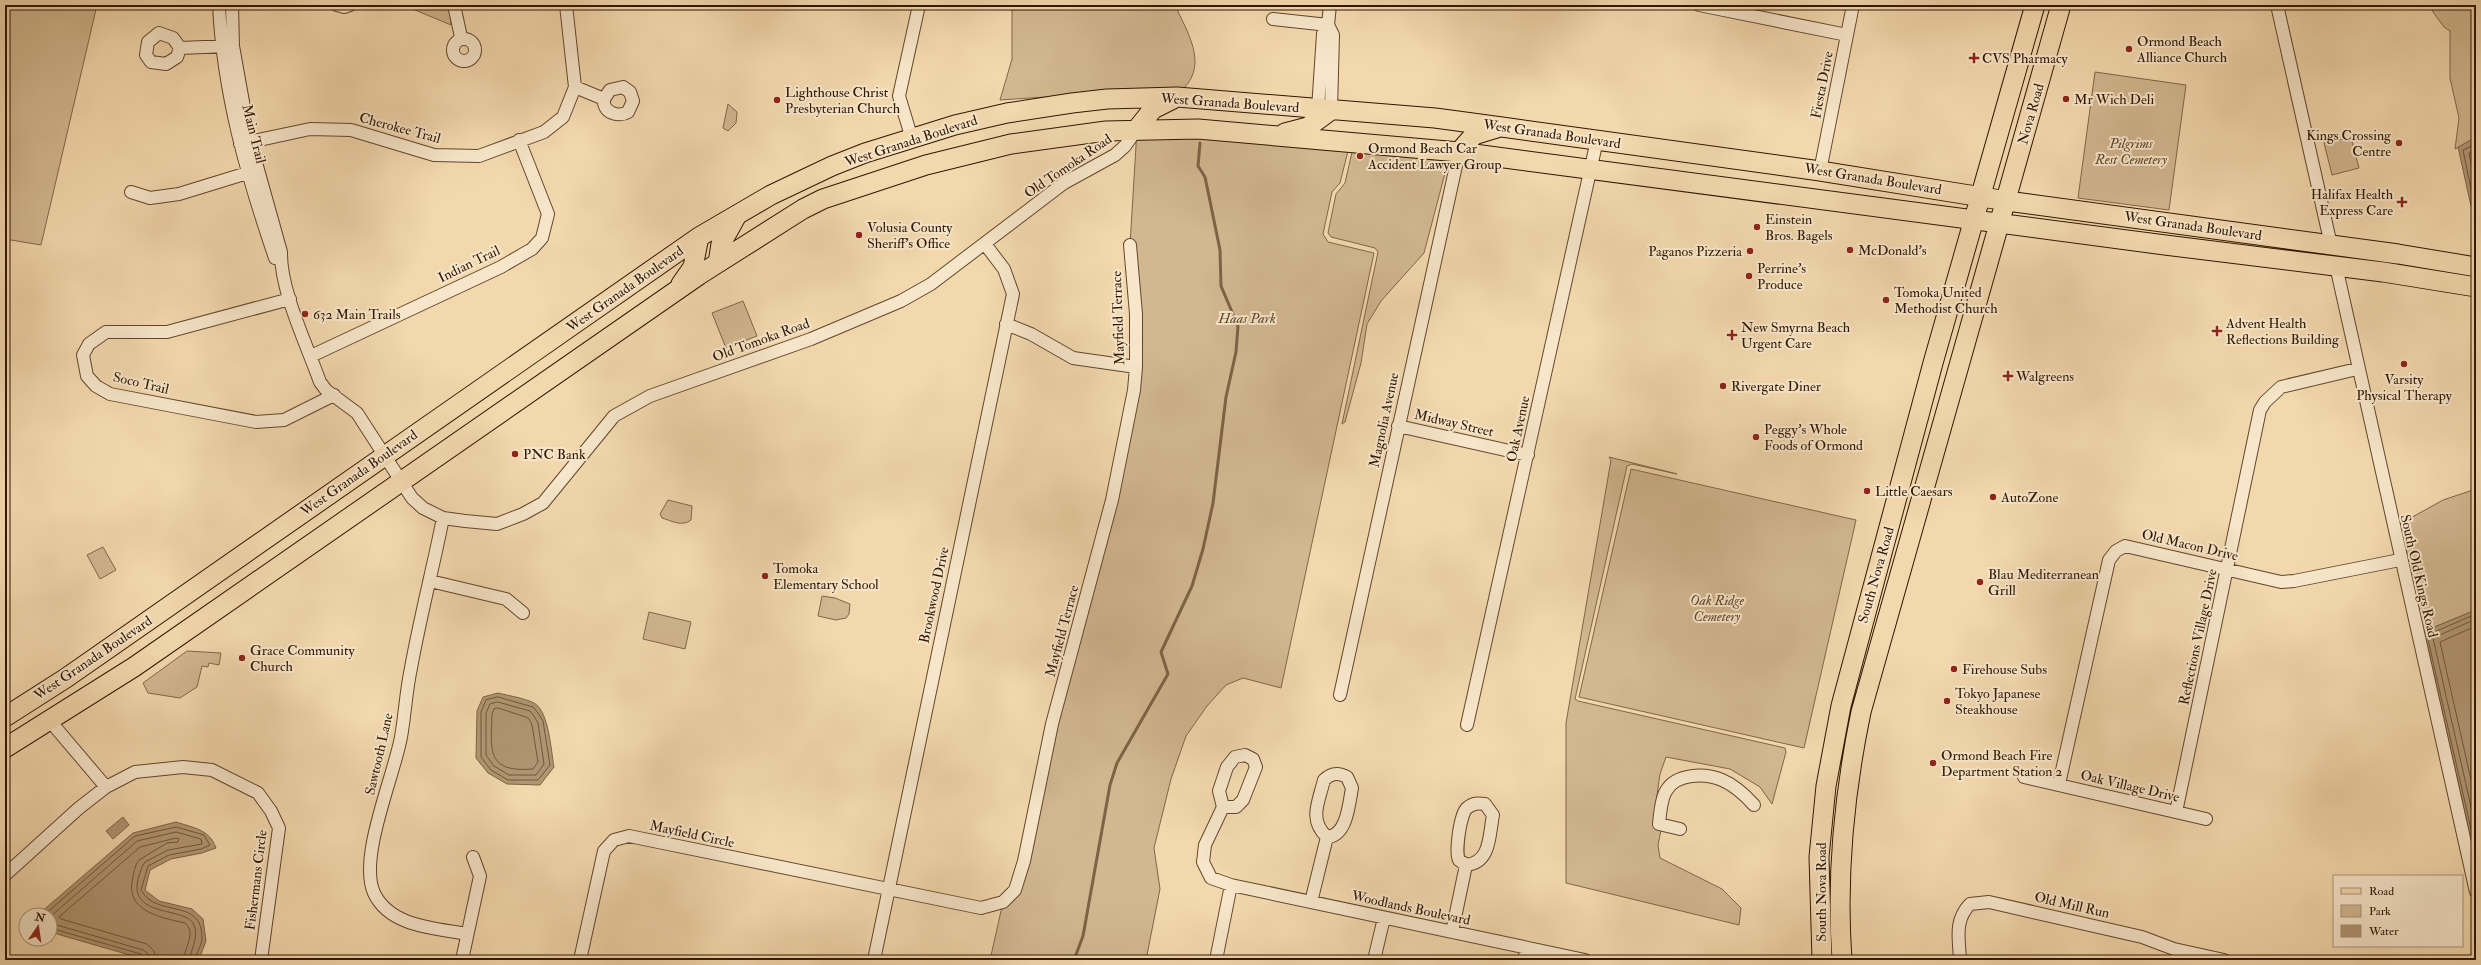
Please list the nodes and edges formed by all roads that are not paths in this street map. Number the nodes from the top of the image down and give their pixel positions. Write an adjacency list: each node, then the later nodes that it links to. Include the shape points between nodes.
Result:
1 (219, 5): 18 (street, Main Trail)
2 (232, 5): 18 (street, Main Trail)
3 (337, 5): 4 (street, via 344,8)
4 (350, 5)
5 (454, 5): 17 (street)
6 (566, 5): 20 (street, Cherokee Trail)
7 (919, 5): 28 (street, via 899,96)
8 (1330, 5): 15 (street)
9 (1699, 5): 16 (street)
10 (1853, 5): 16 (street, Fiesta Drive)
11 (2035, 5): 38 (main road, Nova Road)
12 (2061, 5): 40 (main road, Nova Road)
13 (2277, 5): 47 (street)
14 (1273, 19): 15 (street)
15 (1328, 24): 23 (street, via 1333,35)
16 (1847, 35): 35 (street, Fiesta Drive)
17 (461, 37)
18 (227, 46): 19 (street); 31 (street, Main Trail)
19 (180, 48)
20 (575, 87): 22 (street); 29 (street, Cherokee Trail, via 563,116 544,132)
21 (1177, 97): 23 (main road, West Granada Boulevard); 24 (main road, West Granada Boulevard, via 1072,103); 26 (main road, via 1153,109)
22 (604, 99)
23 (1324, 110): 25 (main road, West Granada Boulevard, via 1435,118); 27 (main road, via 1308,127)
24 (955, 125): 28 (main road, West Granada Boulevard); 33 (main road, via 935,142)
25 (1502, 127): 30 (main road, West Granada Boulevard); 32 (main road, via 1474,136 1464,143)
26 (1137, 129): 27 (main road, West Granada Boulevard, via 1198,129); 33 (main road, West Granada Boulevard, via 1043,138 982,150); 45 (street, Old Tomoka Road, via 1115,155 1064,183)
27 (1278, 135): 32 (main road, West Granada Boulevard)
28 (912, 139): 39 (main road, via 902,158); 41 (main road, West Granada Boulevard, via 832,166)
29 (518, 140): 31 (street, Cherokee Trail, via 479,156 434,155 351,130 310,129); 59 (street, Indian Trail, via 548,214 542,238 532,249 500,267)
30 (1597, 140): 34 (street, Oak Avenue); 35 (main road, West Granada Boulevard)
31 (245, 142): 36 (street, Main Trail)
32 (1459, 152): 34 (main road, West Granada Boulevard); 63 (street, Magnolia Avenue)
33 (926, 165): 39 (main road, West Granada Boulevard)
34 (1590, 169): 42 (main road, West Granada Boulevard); 66 (street, Oak Avenue)
35 (1820, 171): 38 (main road, West Granada Boulevard)
36 (252, 172): 37 (street, via 180,194 150,198); 57 (street, Main Trail, via 281,252 281,265)
37 (131, 192)
38 (1980, 197): 40 (main road, West Granada Boulevard); 42 (main road, South Nova Road)
39 (823, 199): 50 (main road, West Granada Boulevard)
40 (2007, 201): 43 (main road, Nova Road); 47 (main road, West Granada Boulevard)
41 (738, 214): 44 (main road, West Granada Boulevard); 50 (main road, via 721,244)
42 (1973, 220): 43 (main road, West Granada Boulevard); 64 (main road, South Nova Road)
43 (2001, 223): 49 (main road, West Granada Boulevard); 68 (main road, South Nova Road)
44 (699, 237): 56 (main road, via 693,267); 65 (main road, West Granada Boulevard)
45 (985, 244): 58 (street, Brookwood Drive, via 1004,269 1013,294); 69 (street, Old Tomoka Road, via 931,284 874,314 650,396 614,416 543,503 523,514 497,524)
46 (1130, 245): 60 (street, Mayfield Terrace, via 1136,314)
47 (2331, 245): 48 (main road, West Granada Boulevard); 49 (main road, via 2314,255)
48 (2375, 251): 51 (main road, via 2349,257); 52 (main road, West Granada Boulevard)
49 (2289, 260): 51 (main road, West Granada Boulevard)
50 (718, 263): 56 (main road, West Granada Boulevard)
51 (2336, 266): 54 (main road, West Granada Boulevard); 61 (street, South Old Kings Road)
52 (2476, 267)
53 (2476, 277): 54 (main road, via 2466,275)
54 (2439, 280): 55 (main road, West Granada Boulevard)
55 (2476, 287)
56 (677, 290): 67 (main road, West Granada Boulevard)
57 (290, 299): 59 (street, Main Trail); 62 (street, Soco Trail, via 167,332 106,332 89,344 83,355 87,376 96,386 110,394 256,422 284,420)
58 (1006, 324): 60 (street, via 1031,334 1073,358); 96 (street, Brookwood Drive)
59 (311, 356): 62 (street, Main Trail, via 320,382)
60 (1136, 367): 96 (street, Mayfield Terrace, via 1134,390 1112,500 1052,724 1024,861 1015,890 1003,902 981,908)
61 (2357, 368): 70 (street, South Old Kings Road); 71 (street, Reflections Village Drive, via 2281,388 2264,402 2260,410)
62 (334, 395): 65 (street, Main Trail, via 357,413)
63 (1398, 426): 66 (street, Midway Street); 75 (street, Magnolia Avenue)
64 (1910, 451): 68 (main road, via 1919,470); 77 (main road, South Nova Road)
65 (384, 455): 67 (street, Main Trail); 74 (main road, West Granada Boulevard)
66 (1528, 455): 81 (street, Oak Avenue)
67 (401, 482): 69 (street, Old Tomoka Road, via 423,508); 80 (main road, West Granada Boulevard, via 153,654)
68 (1920, 499): 78 (main road, South Nova Road)
69 (443, 518): 72 (street, Sawtooth Lane)
70 (2400, 560): 71 (street, Old Macon Drive, via 2294,582 2280,582); 97 (street, South Old Kings Road)
71 (2227, 569): 84 (street, Old Macon Drive, via 2125,546 2116,551 2109,560); 88 (street, Reflections Village Drive)
72 (430, 581): 73 (street, via 506,599); 101 (street, Sawtooth Lane, via 410,669 401,738 379,818 370,881 374,894 394,915 407,922)
73 (523, 613)
74 (66, 678): 76 (main road, West Granada Boulevard); 80 (main road, via 54,700)
75 (1340, 696)
76 (34, 699): 79 (main road, West Granada Boulevard); 82 (main road, via 28,720)
77 (1841, 706): 78 (street); 111 (main road, South Nova Road, via 1826,786 1820,848 1819,908)
78 (1861, 712): 112 (main road, South Nova Road, via 1849,775 1842,840)
79 (5, 717)
80 (50, 721): 82 (main road, West Granada Boulevard); 85 (street)
81 (1467, 725)
82 (8, 746)
83 (2024, 777): 84 (street, Oak Village Drive)
84 (2059, 784): 88 (street, Oak Village Drive)
85 (106, 787): 94 (street, Fishermans Circle); 103 (street, Fishermans Circle, via 134,772 183,767 212,770 258,793 279,828)
86 (1754, 805): 90 (street, via 1745,795 1722,780 1691,776 1675,781 1665,791 1659,824)
87 (1224, 807): 95 (street, Woodlands Boulevard, via 1205,845 1203,862 1211,878)
88 (2176, 812): 89 (street, Oak Village Drive)
89 (2206, 819)
90 (1680, 829)
91 (1327, 837): 91 (street, via 1332,837 1341,829 1352,788 1347,777 1337,774 1324,780 1315,817 1318,827); 98 (street)
92 (473, 857): 101 (street, via 480,876)
93 (1466, 865): 93 (street, via 1475,864 1485,855 1493,815 1485,804 1471,804 1465,809 1456,848 1459,860); 100 (street)
94 (5, 875)
95 (1231, 885): 98 (street, Woodlands Boulevard); 107 (street)
96 (889, 890): 105 (street, Mayfield Circle, via 629,836 614,840 604,851); 106 (street, Brookwood Drive)
97 (2476, 892)
98 (1311, 902): 99 (street, Woodlands Boulevard)
99 (1384, 918): 100 (street, Woodlands Boulevard); 108 (street)
100 (1452, 932): 102 (street, Woodlands Boulevard)
101 (467, 934): 104 (street)
102 (1526, 948): 109 (street); 110 (street, Woodlands Boulevard)
103 (261, 960)
104 (462, 960)
105 (580, 960)
106 (874, 960)
107 (1216, 960)
108 (1374, 960)
109 (1524, 960)
110 (1585, 960)
111 (1822, 960)
112 (1842, 960)
113 (1960, 960): 114 (street, Old Mill Run, via 1959,926 1962,913 1970,904 1989,902 2134,935)
114 (2224, 960)

